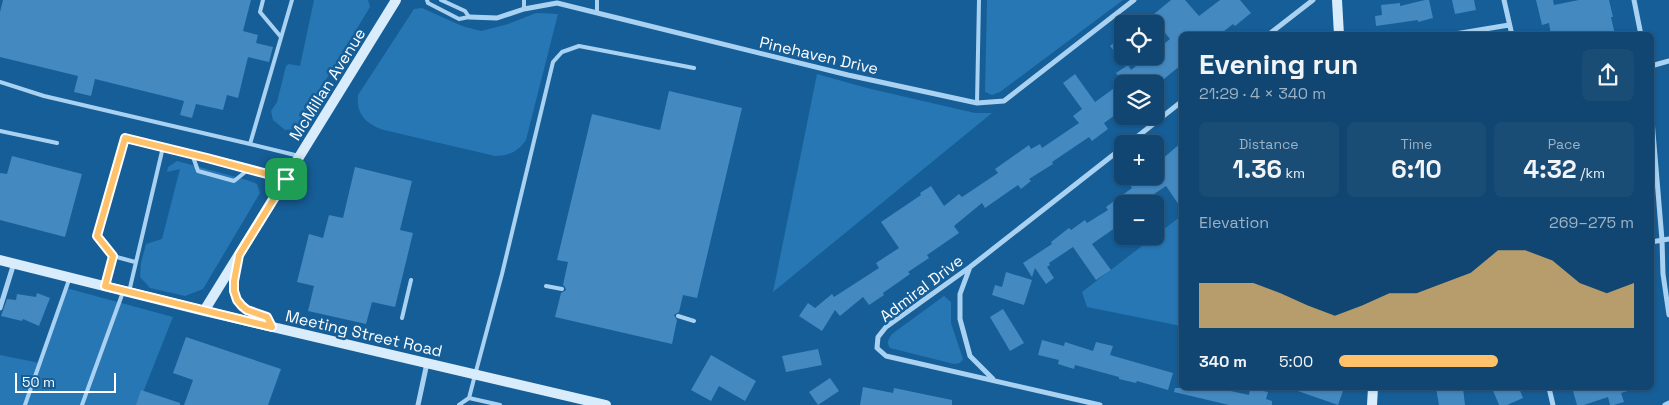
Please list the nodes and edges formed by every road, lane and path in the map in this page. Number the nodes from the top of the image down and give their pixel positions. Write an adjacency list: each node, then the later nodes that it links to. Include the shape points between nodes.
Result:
1 (264, 0): 23 (lane, via 260,12)
2 (292, 0): 23 (lane)
3 (396, 0): 38 (street, McMillan Avenue)
4 (427, 0): 16 (lane, via 460,19)
5 (441, 0): 16 (lane, via 465,11)
6 (524, 0): 14 (lane)
7 (597, 0): 15 (lane)
8 (979, 0): 28 (lane)
9 (1134, 0): 28 (street, Pinehaven Drive, via 1004,101)
10 (1313, 0): 18 (street)
11 (1338, 0): 19 (street)
12 (1504, 0): 17 (street)
13 (1634, 0): 22 (street)
14 (524, 9): 15 (street, Pinehaven Drive, via 557,3); 16 (street, Pinehaven Drive, via 497,18)
15 (597, 13): 28 (street, Pinehaven Drive)
16 (469, 17)
17 (1510, 26): 20 (street); 21 (street)
18 (1272, 32)
19 (1339, 32)
20 (1470, 32)
21 (1511, 32)
22 (1640, 32)
23 (281, 37): 33 (lane)
24 (1669, 61): 25 (street)
25 (1654, 65)
26 (694, 68): 64 (lane, via 579,46 562,52 553,62)
27 (0, 82): 33 (lane, via 44,96)
28 (977, 103)
29 (1179, 104): 31 (street)
30 (0, 131): 32 (lane)
31 (1139, 135)
32 (57, 143)
33 (250, 144): 38 (lane)
34 (1654, 144): 42 (street)
35 (163, 147): 36 (lane); 45 (lane, via 125,138 97,236); 47 (lane)
36 (192, 154): 39 (lane); 39 (lane, via 198,171 234,180)
37 (1114, 154): 49 (street, Admiral Drive)
38 (300, 157): 40 (street, McMillan Avenue)
39 (249, 170): 40 (lane)
40 (286, 179): 44 (street, McMillan Avenue)
41 (1669, 239): 42 (street)
42 (1662, 240): 43 (street); 58 (street)
43 (1654, 241)
44 (239, 255): 57 (street, McMillan Avenue); 62 (street, via 234,291 237,300 247,310 267,317)
45 (113, 256): 47 (lane); 52 (lane)
46 (0, 260): 48 (street, Meeting Street Road)
47 (135, 262): 55 (lane)
48 (14, 263): 50 (street, Meeting Street Road); 56 (street)
49 (970, 267): 65 (street, via 960,294 960,318 970,356); 65 (street, Admiral Drive, via 886,327 878,337 877,348 886,356)
50 (70, 277): 52 (street, Meeting Street Road); 70 (lane)
51 (411, 280): 60 (lane)
52 (105, 286): 55 (street, Meeting Street Road)
53 (546, 286): 54 (lane)
54 (562, 289)
55 (126, 291): 57 (street, Meeting Street Road); 71 (lane)
56 (0, 308)
57 (204, 311): 62 (street, Meeting Street Road)
58 (1669, 315)
59 (678, 316): 61 (lane)
60 (402, 318)
61 (694, 320)
62 (272, 327): 63 (street, Meeting Street Road)
63 (428, 363): 64 (street, Meeting Street Road); 72 (street)
64 (475, 375): 68 (lane); 75 (street, Meeting Street Road)
65 (993, 380): 76 (street, Admiral Drive)
66 (1373, 390): 77 (street)
67 (1549, 390): 78 (street)
68 (469, 398): 73 (lane); 74 (lane)
69 (1669, 403): 79 (street)
70 (25, 405)
71 (82, 405)
72 (418, 405)
73 (459, 405)
74 (500, 405)
75 (606, 405)
76 (1100, 405)
77 (1372, 405)
78 (1553, 405)
79 (1665, 405)

